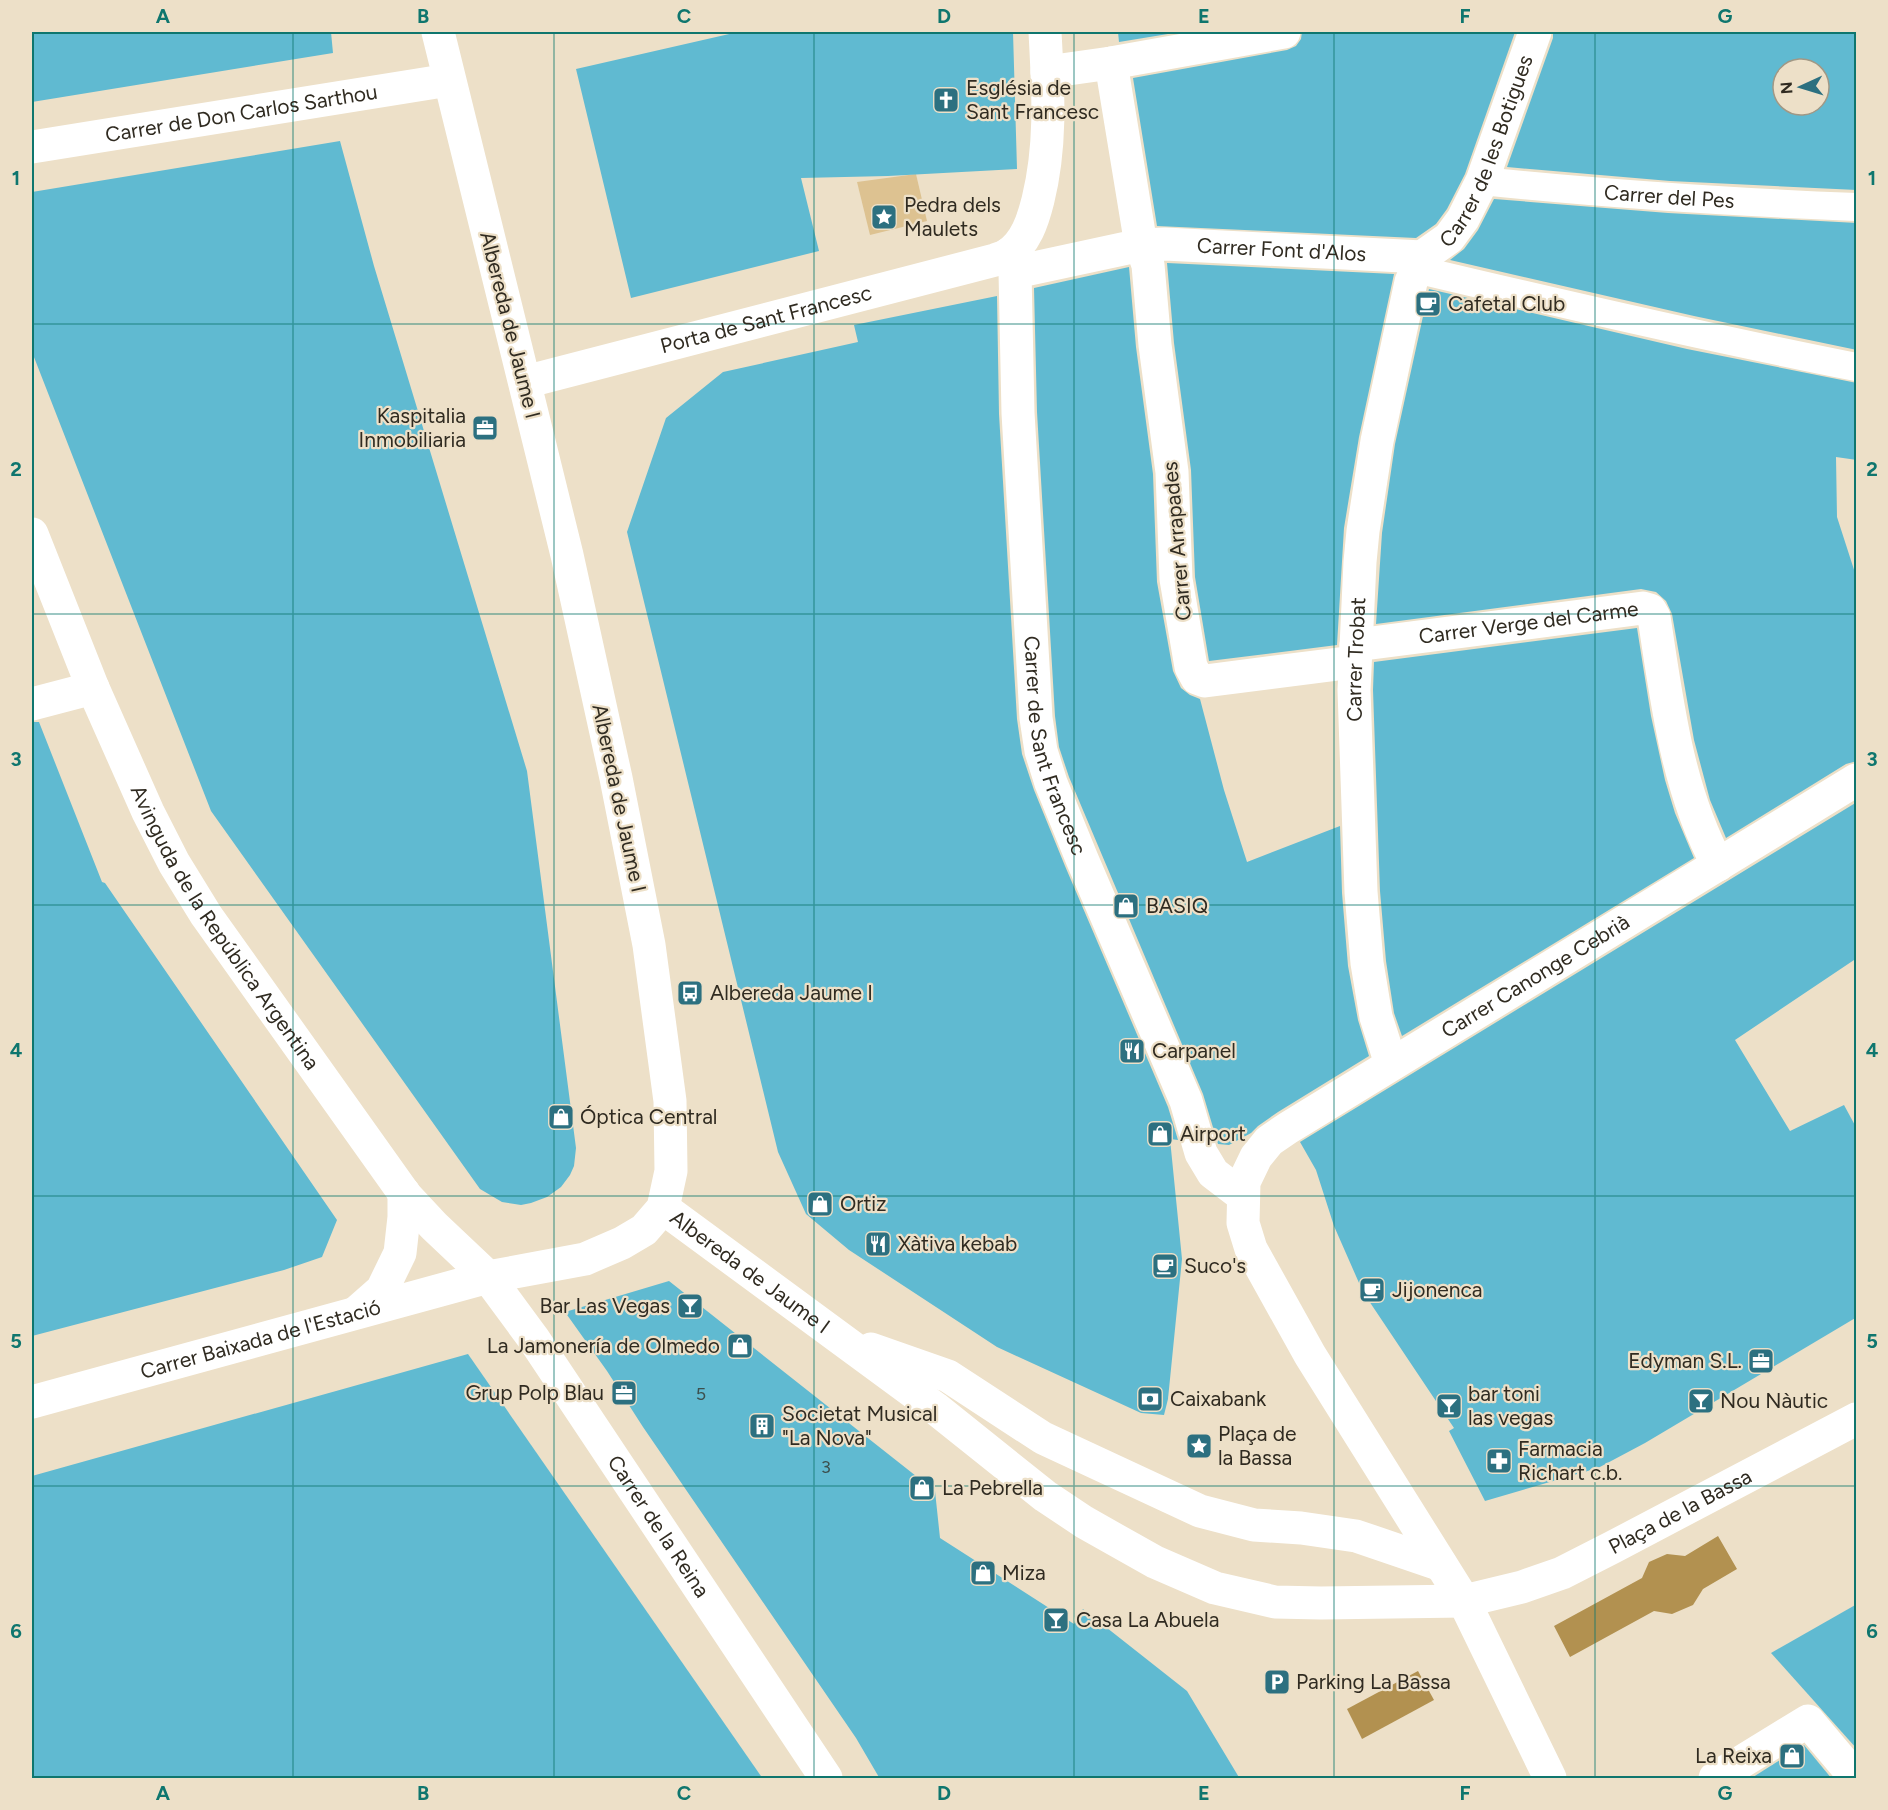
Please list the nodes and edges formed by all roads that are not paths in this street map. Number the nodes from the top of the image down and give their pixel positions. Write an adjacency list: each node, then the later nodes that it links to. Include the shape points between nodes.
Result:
1 (438, 32): 7 (street, Albereda de Jaume I)
2 (1045, 32): 6 (street)
3 (1284, 32): 5 (street)
4 (1535, 32): 9 (street, Carrer de les Botigues)
5 (1111, 63): 6 (street); 11 (street)
6 (1047, 72): 12 (street, via 1049,125 1042,181 1034,216)
7 (449, 81): 8 (street, Carrer de Don Carlos Sarthou); 15 (street, Albereda de Jaume I)
8 (32, 147)
9 (1482, 181): 10 (lane, Carrer del Pes, via 1684,199); 13 (street, Carrer de les Botigues, via 1449,238)
10 (1857, 207)
11 (1141, 245): 12 (street, Carrer Font d'Alos); 13 (street, Carrer Font d'Alos); 17 (street, Carrer Arrapades, via 1148,265 1172,472 1176,579 1191,667 1197,678 1205,681)
12 (1011, 263): 15 (street, Porta de Sant Francesc, via 994,260); 24 (street, Carrer de Sant Francesc, via 1041,751 1082,859 1186,1101 1201,1153 1213,1173)
13 (1419, 263): 14 (lane, via 1567,305); 17 (street, Carrer Trobat, via 1411,282 1367,500)
14 (1857, 367)
15 (525, 382): 25 (street, Albereda de Jaume I, via 567,555 649,945 670,1101 670,1171)
16 (32, 534): 18 (street, Avinguda de la República Argentina)
17 (1355, 654): 21 (street, Carrer Verge del Carme, via 1643,608 1650,610 1680,764 1701,830); 22 (street, Carrer Trobat, via 1356,792 1365,941 1376,1017)
18 (93, 688): 19 (street); 23 (street, Avinguda de la República Argentina, via 174,863)
19 (32, 704)
20 (1857, 780): 21 (street, Carrer Canonge Cebrià)
21 (1718, 865): 22 (street, Carrer Canonge Cebrià)
22 (1392, 1064): 24 (street, Carrer Canonge Cebrià, via 1269,1141 1248,1170)
23 (404, 1193): 26 (street, Avinguda de la República Argentina); 27 (street, via 400,1252 382,1290)
24 (1243, 1196): 32 (street, via 1243,1223 1251,1249 1310,1355)
25 (663, 1208): 26 (street, Carrer Baixada de l'Estació, via 644,1230 585,1259); 28 (street, Albereda de Jaume I)
26 (488, 1277): 27 (street, Carrer Baixada de l'Estació); 35 (street, Carrer de la Reina, via 533,1338)
27 (357, 1312): 29 (street, Carrer Baixada de l'Estació)
28 (841, 1338): 31 (street, Albereda de Jaume I); 32 (street, via 948,1376 1043,1438 1200,1510 1254,1524 1356,1536)
29 (32, 1402)
30 (1857, 1419): 33 (street, Plaça de la Bassa, via 1562,1573)
31 (964, 1430): 33 (street, Plaça de la Bassa, via 1045,1496 1084,1522 1155,1562 1215,1588 1275,1602)
32 (1441, 1565): 33 (street)
33 (1464, 1601): 36 (street)
34 (1857, 1778): 37 (street, via 1808,1721)
35 (826, 1779)
36 (1550, 1779)
37 (1715, 1779)

